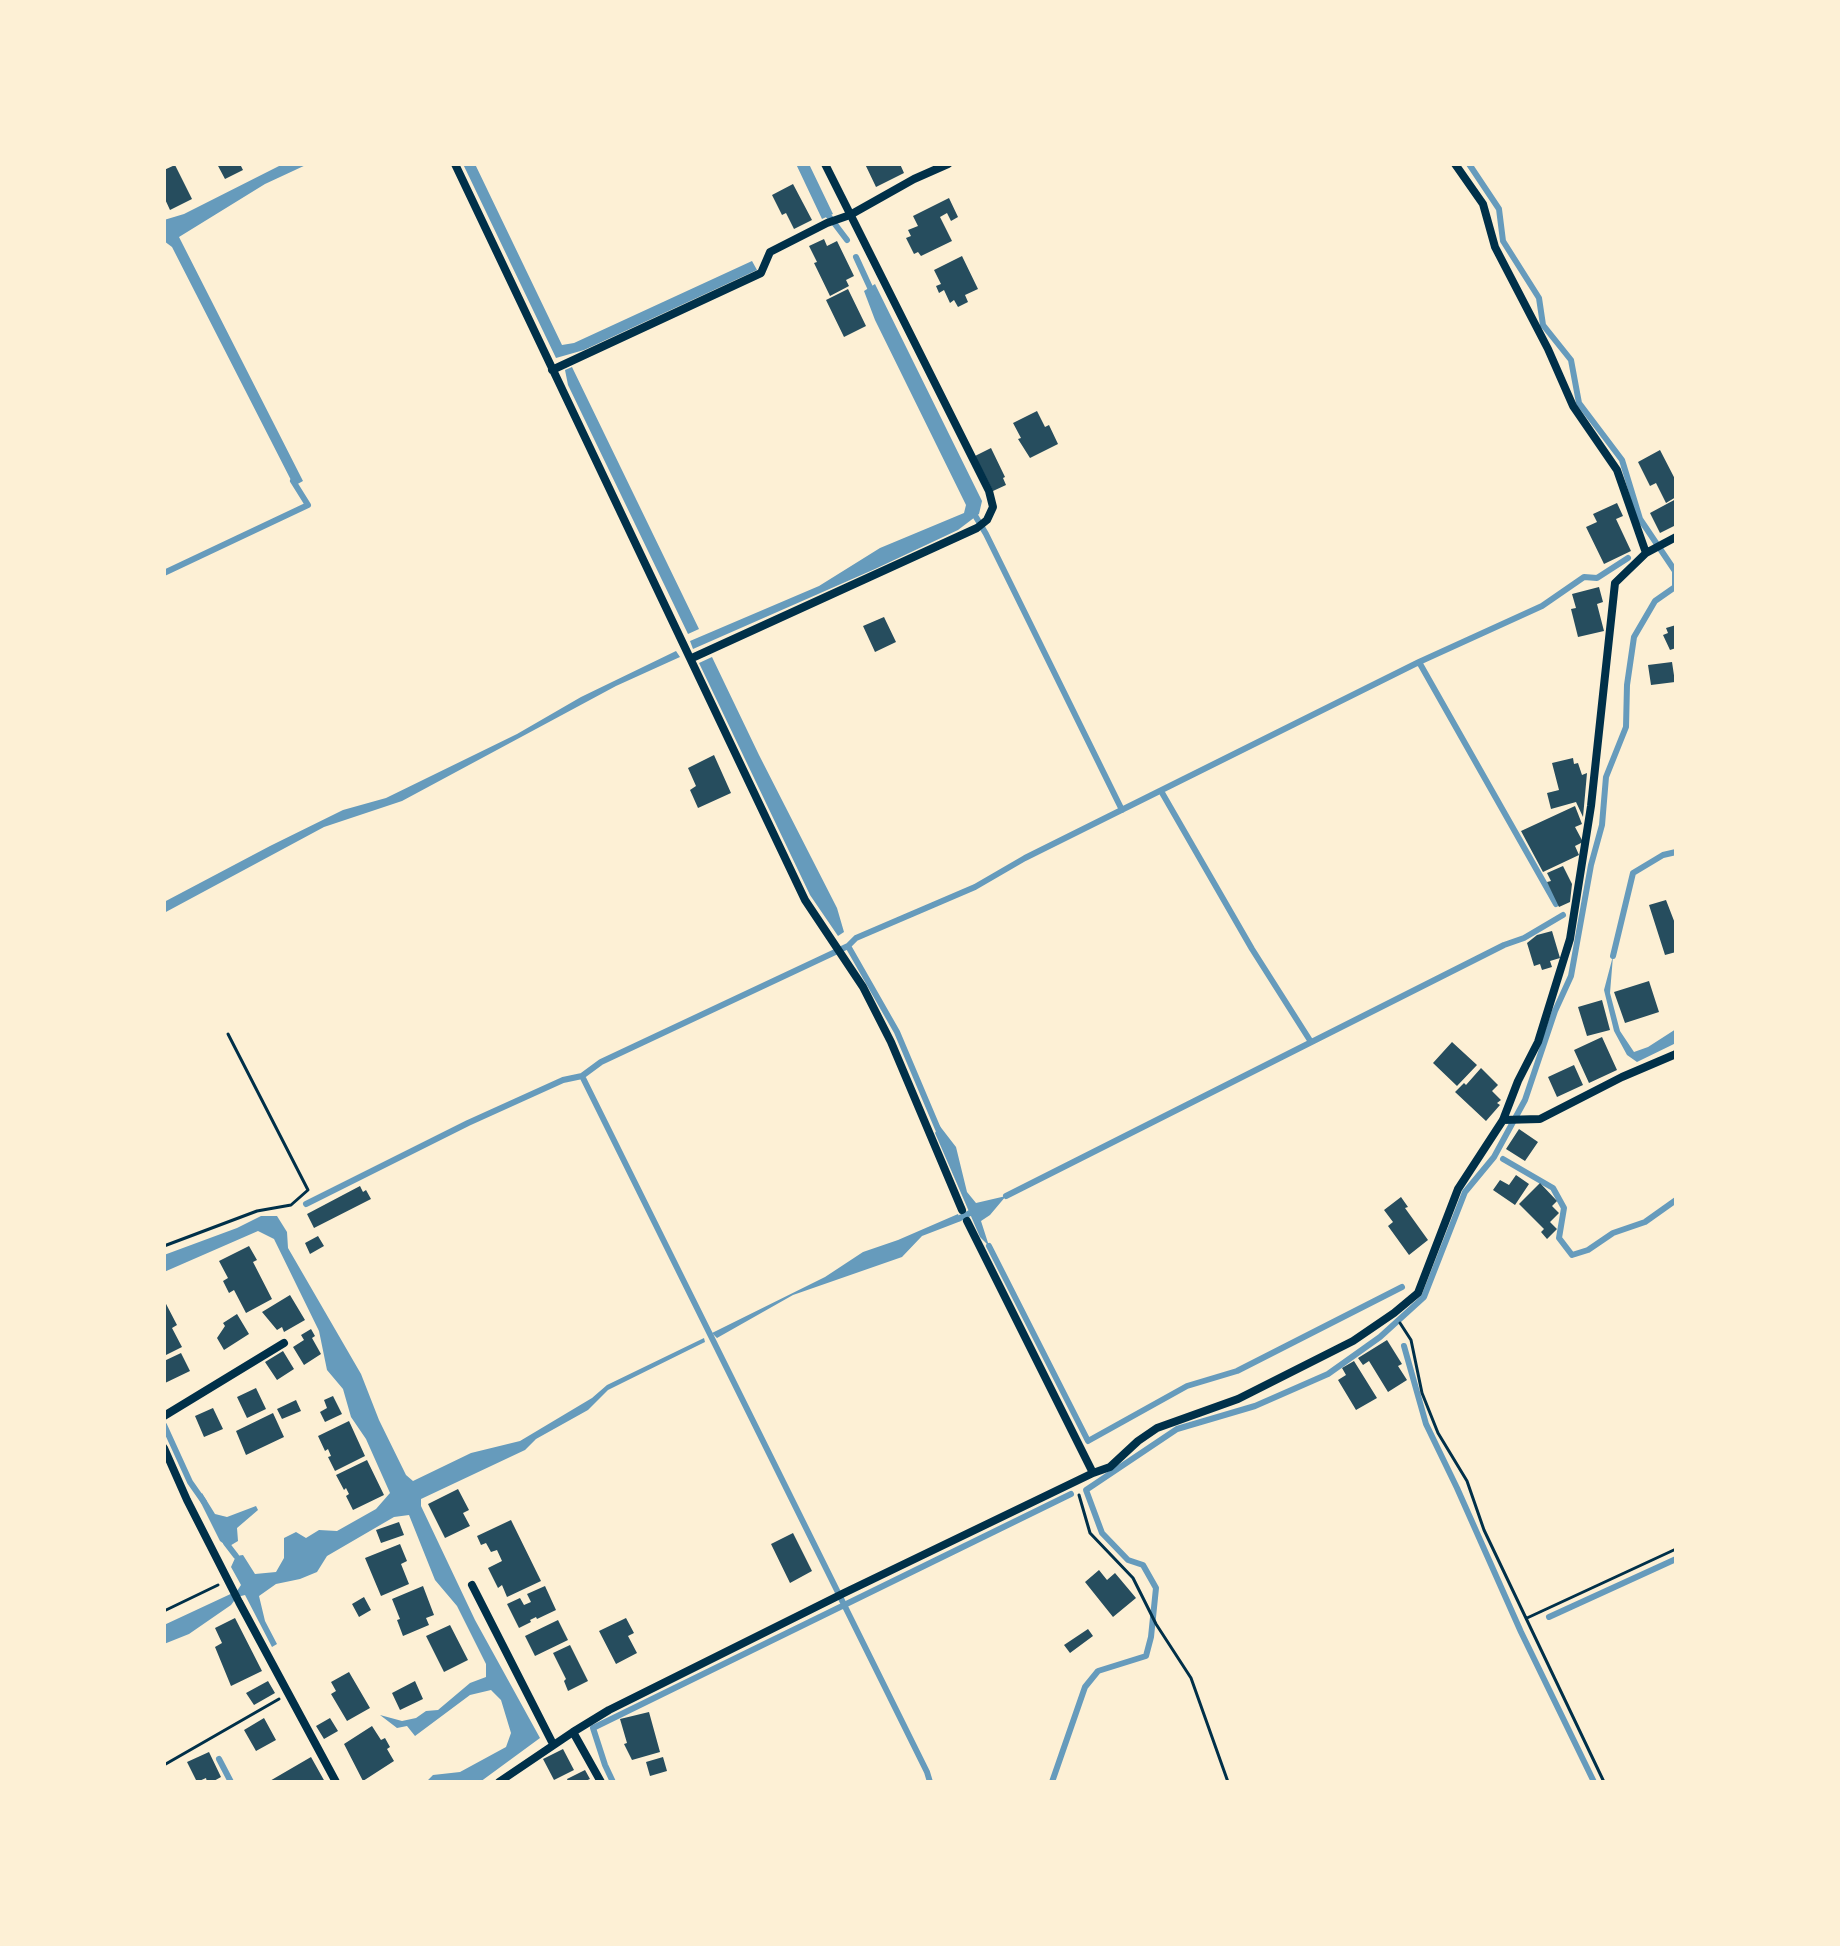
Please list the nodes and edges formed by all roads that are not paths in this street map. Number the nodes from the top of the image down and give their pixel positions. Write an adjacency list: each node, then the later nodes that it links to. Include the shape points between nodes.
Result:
1 (455, 164): 6 (street)
2 (825, 164): 5 (street)
3 (948, 164): 5 (street)
4 (1455, 164): 8 (street, via 1483,204 1495,247 1573,406 1617,470)
5 (850, 215): 6 (street, via 770,252 761,273); 9 (street, via 993,507 977,528)
6 (552, 370): 9 (street)
7 (1676, 537): 8 (street)
8 (1649, 551): 11 (street, via 1615,583 1591,806 1570,939 1538,1042)
9 (691, 656): 12 (street, via 805,900 863,987 891,1042)
10 (1676, 1054): 11 (street, via 1540,1119)
11 (1503, 1120): 17 (street, via 1458,1189 1418,1293 1353,1341 1238,1399 1157,1428 1110,1467)
12 (962, 1210)
13 (967, 1221): 17 (street)
14 (284, 1343): 15 (street)
15 (165, 1415)
16 (164, 1448): 21 (street)
17 (1093, 1473): 19 (street)
18 (472, 1585): 20 (street)
19 (573, 1732): 20 (street); 23 (street)
20 (553, 1744): 22 (street)
21 (336, 1782)
22 (499, 1782)
23 (601, 1782)

